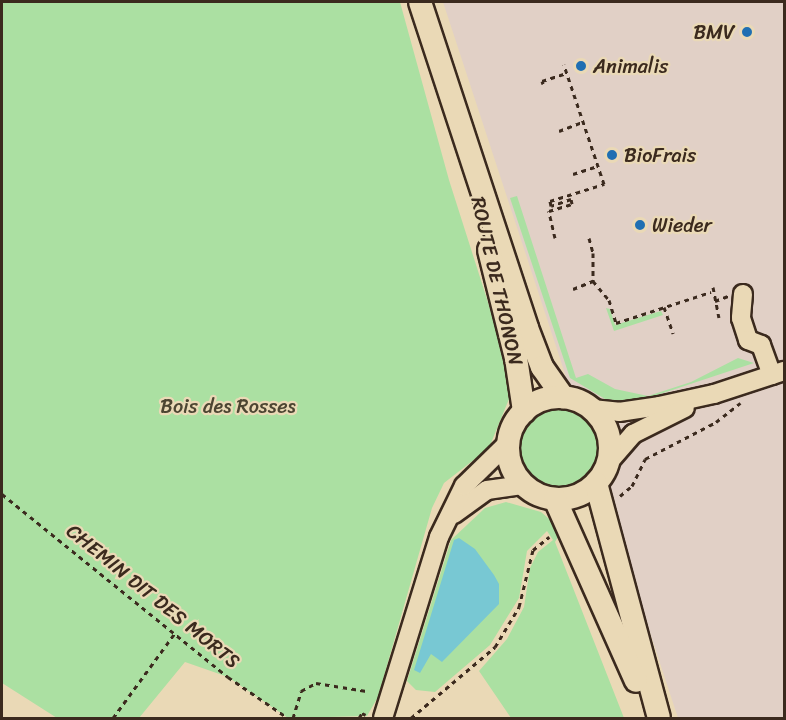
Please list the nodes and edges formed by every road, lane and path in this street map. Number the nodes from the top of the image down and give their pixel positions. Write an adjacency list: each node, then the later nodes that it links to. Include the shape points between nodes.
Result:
1 (420, 2): 7 (main road, ROUTE DE THONON)
2 (564, 65): 3 (path)
3 (569, 74): 4 (path, via 542,81); 5 (path)
4 (543, 84)
5 (584, 122): 6 (path); 8 (path)
6 (559, 131)
7 (467, 152): 22 (main road, ROUTE DE THONON, via 539,361); 25 (main road, ROUTE DE THONON, via 516,358)
8 (598, 166): 9 (path); 10 (path, via 604,184 550,201 551,206 571,199 572,204 549,211)
9 (573, 174)
10 (555, 238)
11 (589, 238): 12 (path)
12 (594, 281): 14 (path); 17 (path, via 609,300 616,323)
13 (713, 287): 18 (path)
14 (573, 289)
15 (711, 292): 17 (path)
16 (743, 294): 20 (street, via 741,318 748,340 761,345)
17 (664, 307): 19 (path)
18 (718, 317)
19 (673, 333)
20 (778, 373): 21 (street)
21 (714, 394): 24 (street, via 624,412); 27 (street, via 633,434)
22 (563, 397): 24 (main road); 25 (main road, via 542,400)
23 (741, 398): 30 (path, via 726,416 645,459 632,486)
24 (592, 409): 27 (main road, via 609,436)
25 (524, 411): 26 (main road)
26 (508, 442): 28 (main road, via 510,463); 32 (street, via 470,479)
27 (602, 473): 31 (main road, via 579,495); 42 (main road)
28 (524, 485): 31 (main road, via 540,496); 32 (street, via 495,487 479,493)
29 (2, 494): 34 (path, CHEMIN DIT DES MORTS)
30 (620, 496)
31 (555, 499): 41 (main road)
32 (445, 524): 39 (street)
33 (549, 537): 40 (path, via 533,550 519,607 495,647)
34 (175, 633): 36 (path); 37 (path, CHEMIN DIT DES MORTS)
35 (366, 691): 38 (path, via 316,683 301,691)
36 (113, 718)
37 (288, 718)
38 (292, 718)
39 (383, 718)
40 (411, 718)
41 (654, 718)
42 (659, 718)

